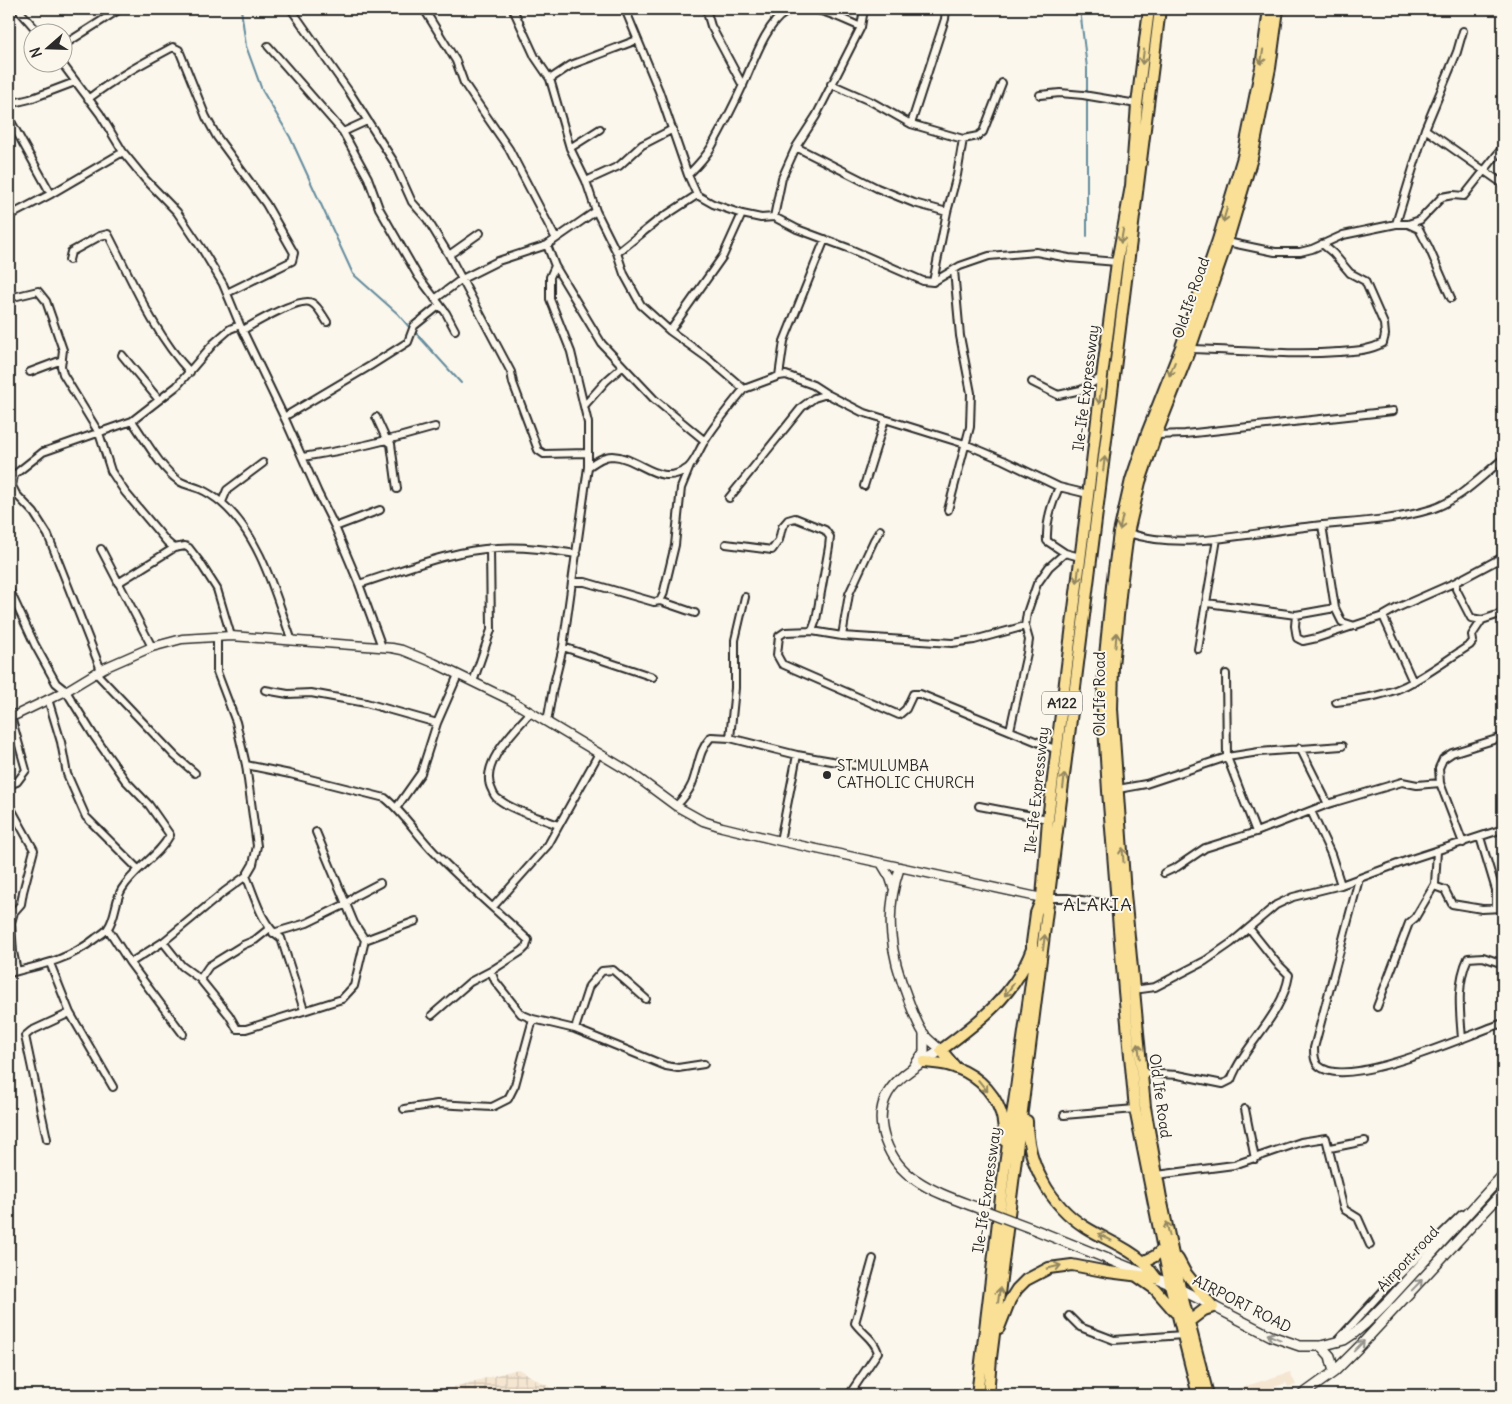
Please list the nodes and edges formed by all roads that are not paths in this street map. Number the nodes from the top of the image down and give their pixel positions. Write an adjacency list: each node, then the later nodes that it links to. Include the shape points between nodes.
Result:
1 (18, 9): 14 (street)
2 (120, 9): 17 (street)
3 (291, 9): 31 (street)
4 (424, 9): 57 (street, via 456,61 464,83 509,148)
5 (513, 9): 21 (street, via 535,57)
6 (625, 9): 18 (street)
7 (706, 9): 25 (street, via 711,26)
8 (864, 9): 15 (street)
9 (946, 9): 32 (street)
10 (1150, 9): 29 (main road, Ile-Ife Expressway / A122, one-way to 29)
11 (1160, 9): 213 (main road, Ile-Ife Expressway / A122, one-way to 11)
12 (1269, 9): 72 (main road, Old Ife Road, one-way to 72, via 1243,157)
13 (1278, 9): 59 (main road, Old Ife Road, via 1252,158)
14 (29, 22)
15 (861, 27): 24 (street); 25 (street, via 810,9 785,13 766,34)
16 (1463, 31): 35 (street)
17 (72, 40)
18 (637, 40): 21 (street, via 571,65); 34 (street)
19 (268, 46): 37 (street)
20 (68, 72): 22 (street)
21 (550, 79): 41 (street)
22 (75, 82): 27 (street); 28 (street)
23 (1002, 83): 38 (street, via 983,132)
24 (831, 84): 32 (street); 39 (street)
25 (743, 86): 44 (street, via 711,148)
26 (1040, 95): 29 (street, via 1060,92)
27 (88, 99): 42 (street); 70 (street, via 131,68 173,47 179,50 216,137 266,204 294,252 292,261 287,265)
28 (9, 104)
29 (1137, 104): 65 (main road, Ile-Ife Expressway / A122, one-way to 65, via 1131,186)
30 (9, 118): 36 (street)
31 (368, 121): 37 (street); 63 (street, via 394,162 412,202)
32 (911, 124): 38 (street)
33 (600, 129): 41 (street)
34 (672, 129): 44 (street); 45 (street, via 642,145 618,166)
35 (1425, 129): 43 (street); 54 (street)
36 (12, 131): 47 (street)
37 (343, 132): 74 (street, via 368,178 379,208 418,276)
38 (963, 138): 50 (street)
39 (796, 147): 50 (street, via 877,188); 53 (street, via 782,178)
40 (1503, 147): 43 (street)
41 (570, 148): 45 (street)
42 (123, 152): 47 (street); 70 (street, via 177,212)
43 (1485, 170): 46 (street); 55 (street, via 1464,196 1442,197 1420,220)
44 (688, 175): 48 (street)
45 (586, 181): 49 (street)
46 (1503, 184)
47 (51, 194): 52 (street)
48 (697, 195): 51 (street); 62 (street)
49 (596, 211): 57 (street); 62 (street)
50 (947, 212): 69 (street)
51 (742, 214): 53 (street); 78 (street, via 723,256)
52 (9, 216)
53 (774, 217): 58 (street)
54 (1396, 224): 55 (street); 60 (street, via 1343,235)
55 (1408, 224): 73 (street, via 1419,230)
56 (480, 233): 63 (street)
57 (556, 237): 61 (street)
58 (824, 239): 69 (street); 85 (street, via 784,341)
59 (1227, 242): 60 (street, via 1275,252 1300,252); 72 (main road, Old Ife Road)
60 (1322, 244): 79 (street, via 1350,273 1365,281 1384,324 1383,343 1371,349 1320,353)
61 (546, 245): 66 (street); 68 (street)
62 (617, 253): 78 (street, via 624,274 641,304)
63 (449, 255): 68 (street)
64 (69, 260): 84 (street, via 71,252 108,234 158,328 175,356)
65 (1118, 262): 67 (street, via 1036,252 989,256); 86 (main road, Ile-Ife Expressway / A122)
66 (555, 266): 82 (street, via 602,344); 91 (street, via 550,278 550,299 571,352)
67 (954, 270): 69 (street); 102 (street, via 960,336 971,393 970,427)
68 (462, 279): 74 (street); 103 (street, via 511,372 538,450 544,454)
69 (933, 282)
70 (227, 293): 76 (street)
71 (9, 298): 81 (street, via 38,291 46,301 63,350)
72 (1202, 298): 79 (main road, Old Ife Road); 208 (main road, Old Ife Road, one-way to 208, via 1147,433 1131,480 1119,533 1104,666 1103,710)
73 (1451, 298)
74 (437, 302): 77 (street); 93 (street, via 414,326 408,342)
75 (327, 322): 76 (street, via 314,303 305,300)
76 (241, 328): 84 (street, via 230,329); 93 (street)
77 (455, 330)
78 (670, 331): 88 (street)
79 (1190, 349): 99 (main road, Old Ife Road)
80 (122, 355): 90 (street)
81 (62, 360): 83 (street); 98 (street, via 63,374)
82 (622, 367): 91 (street); 101 (street)
83 (30, 372)
84 (190, 372): 90 (street)
85 (779, 376): 88 (street); 89 (street, via 786,375 813,385)
86 (1102, 377): 87 (street, via 1081,390 1058,395); 115 (main road, Ile-Ife Expressway / A122, one-way to 115)
87 (1032, 382)
88 (744, 389): 101 (street)
89 (827, 394): 95 (street, via 862,412); 116 (street, via 802,407)
90 (159, 400): 96 (street)
91 (584, 406): 103 (street, via 588,423)
92 (1393, 411): 99 (street)
93 (284, 417): 104 (street)
94 (376, 417): 100 (street)
95 (885, 419): 102 (street); 111 (street)
96 (132, 421): 98 (street); 117 (street, via 163,465 179,481 202,489)
97 (435, 427): 100 (street)
98 (99, 433): 110 (street, via 43,452); 126 (street, via 111,471 151,524)
99 (1156, 435): 123 (main road, Old Ife Road, via 1140,482)
100 (387, 441): 104 (street); 114 (street, via 391,444)
101 (704, 441): 107 (street)
102 (965, 444): 112 (street); 119 (street)
103 (588, 453): 108 (street)
104 (303, 457): 121 (street)
105 (1503, 459): 120 (street, via 1453,498 1433,508 1371,522)
106 (263, 463): 117 (street, via 227,490)
107 (690, 466): 109 (street); 113 (street)
108 (588, 467): 109 (street, via 612,456 657,474); 130 (street)
109 (675, 476): 113 (street)
110 (10, 483): 158 (street, via 48,535)
111 (864, 486)
112 (1059, 487): 115 (street); 129 (street, via 1047,519 1047,541)
113 (681, 488): 139 (street, via 675,545)
114 (397, 489)
115 (1088, 494): 131 (main road, Ile-Ife Expressway / A122)
116 (729, 498)
117 (222, 502): 153 (street, via 238,520 257,551)
118 (380, 510): 121 (street)
119 (948, 510)
120 (1322, 525): 124 (street); 141 (street)
121 (335, 527): 136 (street)
122 (880, 530): 152 (street, via 849,594)
123 (1128, 534): 124 (street, via 1164,542); 186 (main road, Old Ife Road, one-way to 123, via 1112,709 1113,666)
124 (1217, 539): 140 (street)
125 (726, 544): 149 (street, via 772,550 782,527 795,518 825,530 830,537 829,547)
126 (174, 548): 133 (street); 151 (street, via 189,548 199,561 217,589)
127 (490, 548): 130 (street, via 532,548); 136 (street, via 460,553); 162 (street, via 491,630)
128 (101, 549): 133 (street)
129 (1065, 553): 131 (street); 147 (street, via 1037,584)
130 (577, 554): 134 (street)
131 (1080, 557): 177 (main road, Ile-Ife Expressway / A122, one-way to 177)
132 (1503, 557): 135 (street)
133 (118, 582): 154 (street)
134 (573, 582): 139 (street, via 585,582); 156 (street)
135 (1456, 582): 145 (street); 146 (street, via 1456,589 1471,618)
136 (359, 584): 155 (street)
137 (9, 589): 164 (street, via 34,645 56,683)
138 (745, 598): 174 (street, via 735,640 736,688)
139 (660, 601): 142 (street)
140 (1207, 602): 144 (street); 157 (street)
141 (1335, 608): 144 (street); 148 (street, via 1342,622)
142 (695, 613)
143 (1503, 613): 146 (street)
144 (1296, 615): 148 (street, via 1297,638 1303,641)
145 (1383, 616): 148 (street); 163 (street)
146 (1482, 620): 163 (street, via 1472,635 1470,646)
147 (1025, 626): 152 (street, via 952,644); 172 (street, via 1029,640)
148 (1356, 626)
149 (812, 631): 152 (street); 172 (street, via 785,632 779,636 777,655 782,664 899,715 913,694 920,694)
150 (216, 636): 151 (street); 154 (street, via 182,639); 181 (street, via 217,672 236,722)
151 (231, 636): 153 (street)
152 (842, 636)
153 (292, 641): 155 (street)
154 (152, 647): 158 (street)
155 (382, 647): 160 (street, via 402,650)
156 (563, 648): 161 (street); 171 (street)
157 (1198, 649)
158 (98, 672): 164 (street); 183 (street, via 175,756)
159 (1226, 674): 180 (street)
160 (458, 675): 162 (street); 170 (street)
161 (653, 677)
162 (473, 682): 168 (street)
163 (1413, 682): 167 (street, via 1385,693)
164 (66, 690): 166 (street); 204 (street, via 125,780 170,835 166,844)
165 (265, 690): 170 (street, via 311,693 366,703)
166 (48, 699): 169 (street, via 16,715); 204 (street, via 67,774 86,817)
167 (1336, 702)
168 (531, 712): 171 (street); 194 (street, via 503,744 488,772 489,786 496,798 515,809)
169 (10, 713): 185 (street, via 26,770 17,782)
170 (437, 722): 191 (street, via 421,773)
171 (548, 722): 178 (street)
172 (1010, 730): 177 (street)
173 (1503, 737): 184 (street, via 1452,753 1442,760)
174 (730, 738): 179 (street); 189 (street, via 711,736 703,745 692,783)
175 (1342, 746): 176 (street)
176 (1300, 748): 180 (street); 187 (street)
177 (1057, 750): 193 (main road, Ile-Ife Expressway / A122)
178 (598, 755): 189 (street, via 630,772); 194 (street)
179 (797, 755): 182 (street); 199 (street)
180 (1227, 757): 186 (street, via 1146,784); 197 (street)
181 (246, 765): 191 (street, via 385,798); 206 (street, via 257,846 254,864)
182 (855, 765)
183 (195, 773)
184 (1440, 782): 187 (street, via 1417,785 1402,782); 200 (street)
185 (9, 785)
186 (1118, 789): 208 (main road, Old Ife Road, one-way to 186)
187 (1328, 804): 192 (street)
188 (9, 805): 229 (street, via 34,850 22,904 14,912 11,923)
189 (676, 806): 199 (street, via 703,821)
190 (978, 806): 193 (street)
191 (397, 807): 216 (street, via 428,846)
192 (1311, 811): 197 (street); 210 (street)
193 (1048, 819): 213 (main road, Ile-Ife Expressway / A122)
194 (558, 825): 216 (street, via 548,845)
195 (1503, 829): 198 (street)
196 (316, 832): 214 (street)
197 (1256, 832): 205 (street, via 1205,848)
198 (1480, 837): 200 (street); 217 (street, via 1496,890)
199 (780, 841): 202 (street)
200 (1463, 843): 201 (street)
201 (1437, 851): 207 (street); 211 (street)
202 (881, 863): 203 (street); 212 (street)
203 (900, 867): 212 (street); 213 (street)
204 (138, 869): 221 (street, via 121,890)
205 (1164, 873)
206 (246, 876): 222 (street); 224 (street)
207 (1359, 879): 210 (street); 244 (street, via 1315,1043 1318,1066 1345,1073 1369,1070)
208 (1120, 880): 215 (main road, Old Ife Road); 233 (main road, Old Ife Road)
209 (380, 883): 214 (street, via 354,896)
210 (1341, 885): 220 (street, via 1293,897 1276,905)
211 (1434, 886): 217 (street, via 1445,890 1452,904); 235 (street, via 1415,918 1408,923)
212 (893, 887): 243 (street, via 891,946 898,975)
213 (1046, 898): 215 (street, via 1073,898); 225 (main road, Ile-Ife Expressway / A122, via 1036,913); 251 (main road, Ile-Ife Expressway / A122, one-way to 213)
214 (346, 904): 222 (street, via 307,923); 223 (street)
215 (1117, 905): 255 (main road, Old Ife Road)
216 (493, 907): 230 (street, via 528,940 522,951)
217 (1496, 908): 218 (street)
218 (1503, 908)
219 (416, 921): 223 (street)
220 (1249, 928): 233 (street, via 1212,957 1181,975 1155,987); 250 (street, via 1289,975 1287,990 1231,1080 1223,1084 1178,1075)
221 (108, 929): 226 (street, via 87,946); 227 (street)
222 (272, 930): 232 (street, via 209,966); 236 (street, via 281,938)
223 (365, 940): 236 (street, via 354,986 342,999)
224 (163, 942): 227 (street); 232 (street, via 182,966)
225 (1032, 948): 245 (main road, one-way to 245, via 1019,976 1001,1001); 261 (main road, Ile-Ife Expressway / A122, via 1035,955)
226 (50, 963): 229 (street); 237 (street)
227 (130, 963): 242 (street)
228 (1503, 964): 244 (street, via 1483,957 1468,958 1458,999)
229 (17, 971): 231 (street)
230 (492, 971): 238 (street, via 470,982); 239 (street, via 495,981 521,1014)
231 (9, 972)
232 (200, 979): 236 (street, via 237,1029)
233 (1133, 990): 250 (main road, Old Ife Road, one-way to 233)
234 (646, 999): 241 (street, via 613,970 602,971 589,986)
235 (1377, 1007)
236 (304, 1010)
237 (70, 1013): 252 (street); 257 (street, via 24,1036)
238 (432, 1015)
239 (533, 1019): 241 (street); 253 (street, via 515,1085 508,1098 492,1107 437,1104)
240 (1503, 1023): 244 (street)
241 (575, 1029): 247 (street, via 666,1066 678,1068)
242 (183, 1034)
243 (924, 1034): 245 (street); 249 (main road, via 924,1052)
244 (1462, 1039)
245 (941, 1050): 246 (main road); 248 (main road)
246 (924, 1062): 248 (main road); 249 (main road)
247 (704, 1064)
248 (956, 1068): 261 (main road, one-way to 261, via 978,1079 1001,1112)
249 (912, 1070): 272 (main road, AIRPORT ROAD, bridge, via 902,1076 888,1094 882,1131 901,1168 915,1180)
250 (1141, 1073): 263 (main road, Old Ife Road)
251 (1028, 1074): 270 (main road, one-way to 251, via 1078,1222 1041,1178 1027,1136); 281 (main road, Ile-Ife Expressway / A122, one-way to 251)
252 (112, 1087)
253 (404, 1109)
254 (1245, 1109): 260 (street)
255 (1135, 1110): 256 (street); 268 (main road, Old Ife Road)
256 (1064, 1115)
257 (47, 1139)
258 (1365, 1141): 259 (street)
259 (1330, 1148): 260 (street, via 1326,1138 1320,1138); 267 (street, via 1343,1206 1358,1218)
260 (1255, 1159): 263 (street, via 1234,1165)
261 (1004, 1172): 284 (main road, Ile-Ife Expressway / A122)
262 (1503, 1173): 265 (main road, Airport road); 279 (street)
263 (1157, 1175): 268 (main road, Old Ife Road, one-way to 263)
264 (1503, 1192): 266 (main road, Airport road)
265 (1461, 1221): 266 (main road); 279 (main road, Airport road, via 1387,1302 1353,1334)
266 (1469, 1228): 282 (main road, Airport road, one-way to 266)
267 (1370, 1245)
268 (1168, 1248): 270 (main road); 273 (main road, Old Ife Road); 274 (main road, Old Ife Road); 275 (main road)
269 (873, 1260): 283 (street, via 856,1323 874,1342 878,1352)
270 (1143, 1262): 272 (main road)
271 (1138, 1277): 272 (main road); 277 (main road, via 1155,1289); 281 (main road, one-way to 271, via 1010,1300 1017,1289 1037,1274 1049,1268 1072,1265)
272 (1156, 1278): 273 (main road, AIRPORT ROAD)
273 (1170, 1284): 274 (main road, AIRPORT ROAD); 277 (main road, Old Ife Road)
274 (1180, 1288): 275 (main road, AIRPORT ROAD); 278 (main road, Old Ife Road)
275 (1213, 1307): 278 (main road, via 1204,1310); 280 (main road, AIRPORT ROAD, one-way to 275, via 1287,1343)
276 (1069, 1316): 278 (street, via 1080,1328 1114,1340)
277 (1178, 1316): 278 (main road, Old Ife Road)
278 (1184, 1328): 286 (main road, Old Ife Road); 287 (main road, Old Ife Road)
279 (1337, 1341): 280 (main road, Airport road)
280 (1321, 1346): 282 (main road, via 1330,1356)
281 (991, 1358): 285 (main road, Ile-Ife Expressway / A122)
282 (1334, 1372): 288 (main road)
283 (849, 1395)
284 (977, 1395)
285 (988, 1395)
286 (1198, 1395)
287 (1208, 1395)
288 (1302, 1395)

